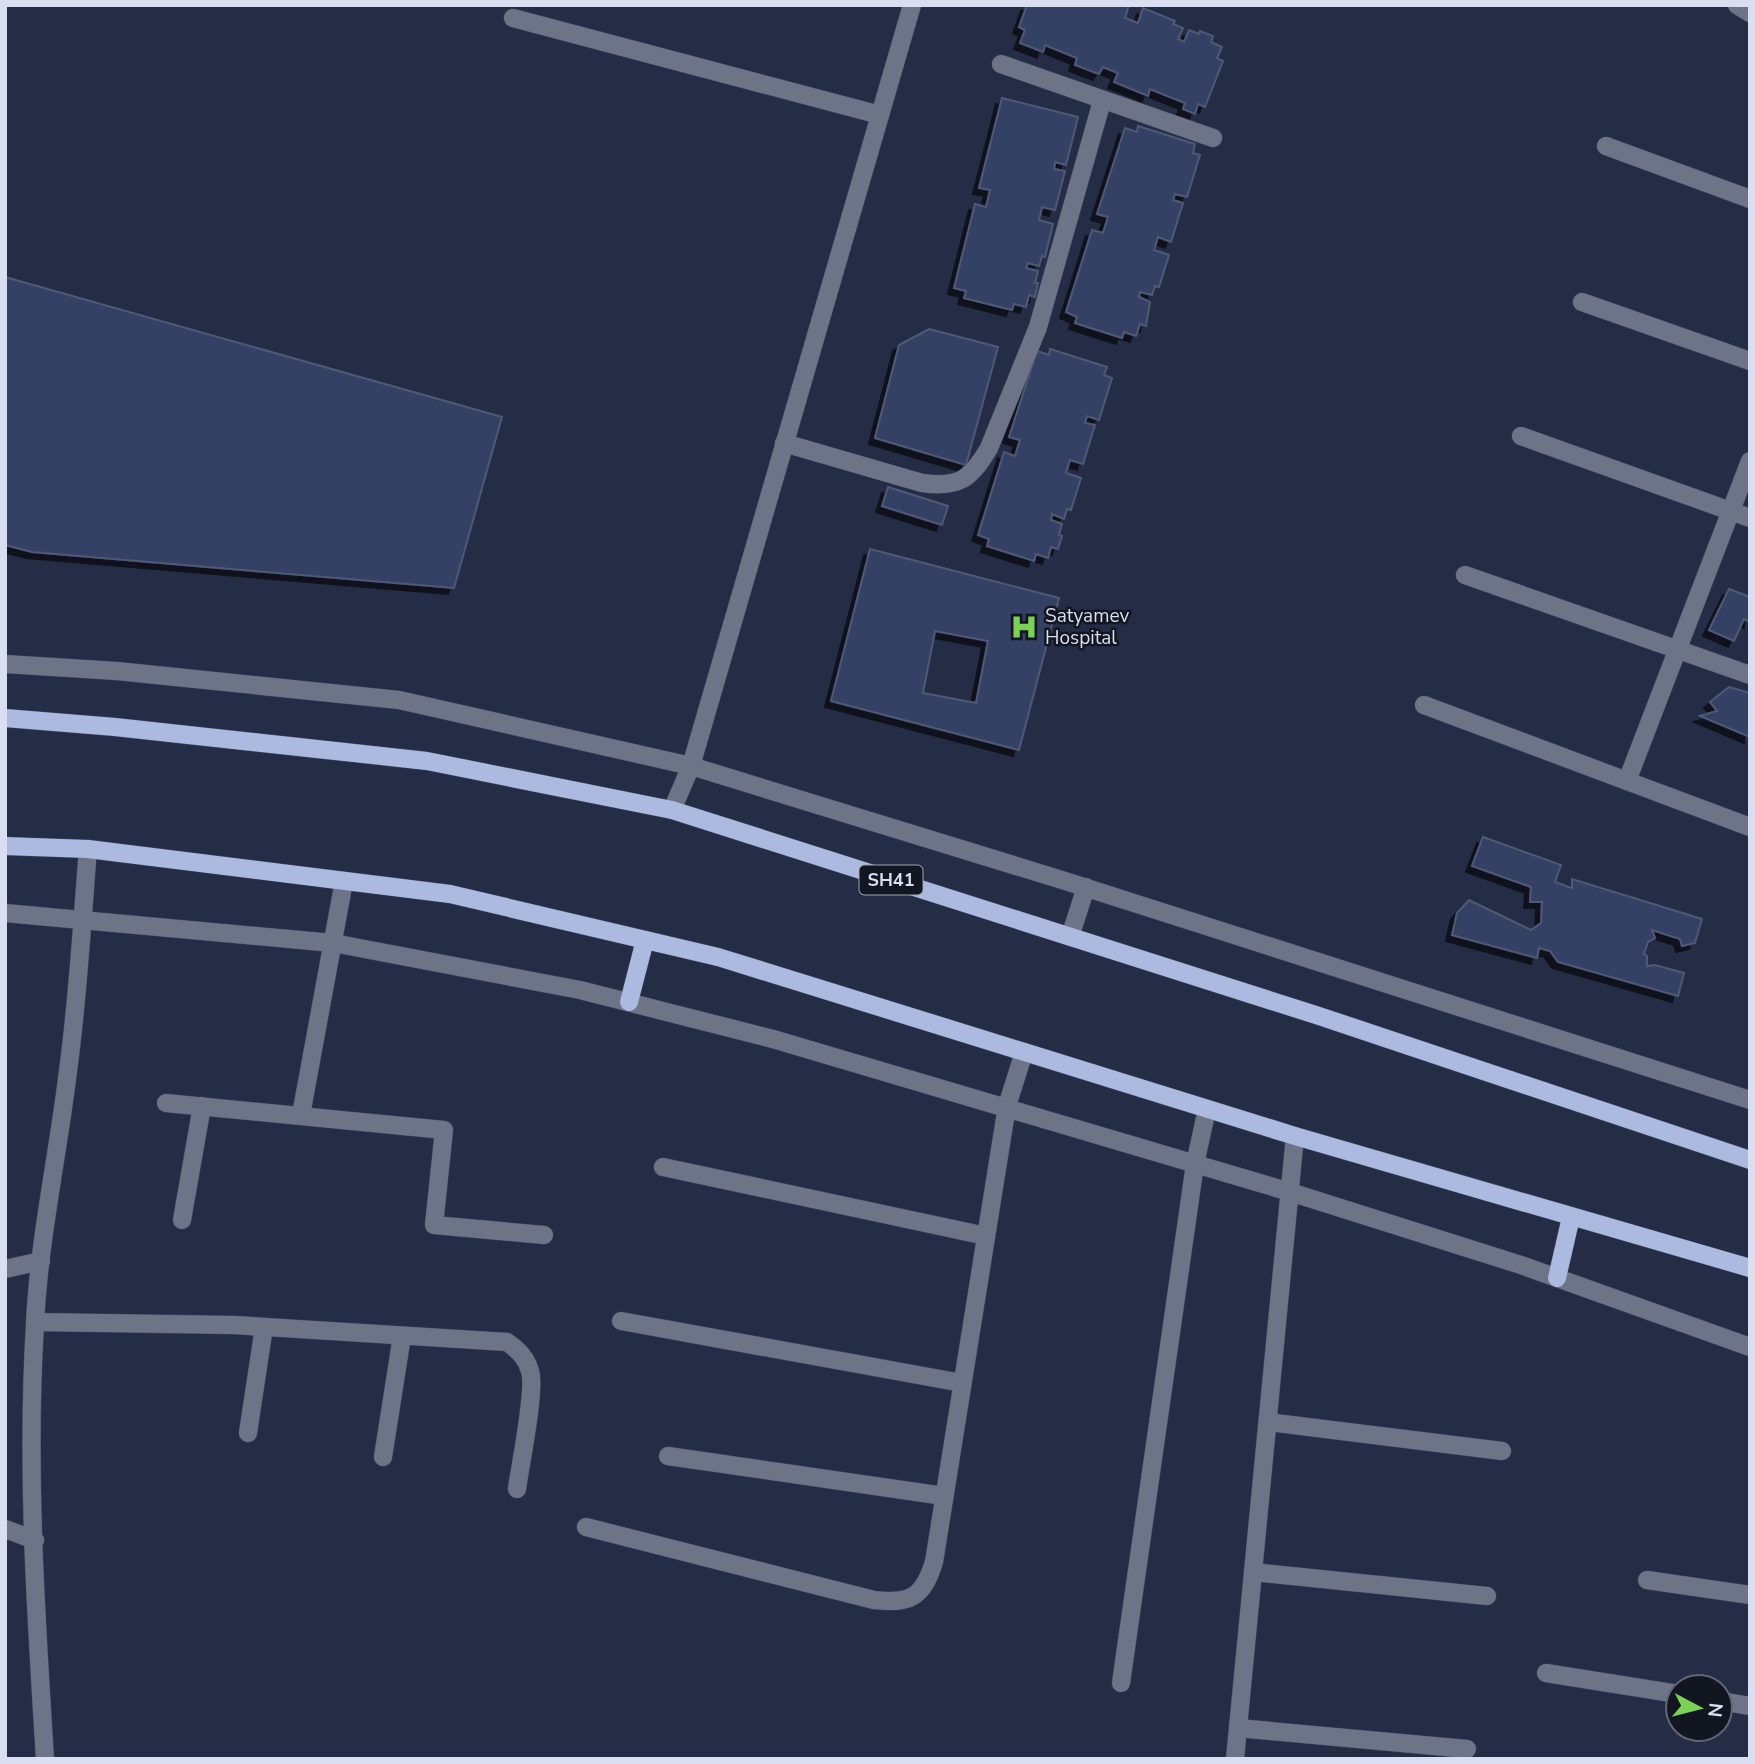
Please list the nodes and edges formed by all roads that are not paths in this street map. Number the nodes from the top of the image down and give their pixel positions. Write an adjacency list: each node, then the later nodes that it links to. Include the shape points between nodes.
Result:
1 (912, 5): 7 (street)
2 (1737, 5): 3 (street)
3 (1750, 13)
4 (513, 18): 7 (street)
5 (1001, 64): 6 (street)
6 (1102, 101): 8 (street); 14 (street, via 1038,327 979,465 956,483 932,484)
7 (880, 115): 14 (street)
8 (1213, 138)
9 (1606, 146): 10 (street)
10 (1750, 199)
11 (1582, 302): 12 (street)
12 (1750, 360)
13 (1521, 436): 16 (street)
14 (784, 443): 24 (street)
15 (1750, 461): 16 (street)
16 (1731, 512): 17 (street); 19 (street)
17 (1750, 518)
18 (1465, 575): 19 (street)
19 (1678, 651): 21 (street); 25 (street)
20 (5, 664): 24 (street, via 399,700)
21 (1750, 675)
22 (1424, 705): 25 (street)
23 (5, 718): 26 (main road, SH41, via 427,761)
24 (691, 766): 26 (street); 31 (street)
25 (1627, 781): 27 (street)
26 (672, 810): 34 (main road, SH41)
27 (1750, 827)
28 (5, 846): 29 (main road)
29 (88, 849): 30 (main road); 33 (street)
30 (344, 881): 35 (main road, via 450,894); 36 (street)
31 (1086, 887): 34 (street); 39 (street)
32 (5, 913): 33 (street)
33 (82, 919): 36 (street); 54 (street, via 69,1070)
34 (1069, 937): 46 (main road, SH41)
35 (645, 940): 37 (main road); 38 (main road, via 718,957)
36 (332, 943): 37 (street); 44 (street)
37 (629, 1002): 42 (street)
38 (1024, 1052): 42 (street); 43 (main road)
39 (1750, 1100)
40 (166, 1103): 41 (street)
41 (202, 1106): 44 (street); 51 (street)
42 (1007, 1106): 47 (street); 53 (street)
43 (1207, 1109): 45 (main road); 47 (street)
44 (301, 1115): 52 (street, via 444,1130 434,1226)
45 (1294, 1136): 49 (street); 50 (main road)
46 (1750, 1160)
47 (1195, 1164): 49 (street); 79 (street)
48 (663, 1167): 53 (street)
49 (1290, 1192): 57 (street); 64 (street)
50 (1571, 1217): 55 (main road); 57 (main road)
51 (182, 1220)
52 (544, 1235)
53 (986, 1236): 63 (street)
54 (41, 1261): 56 (street); 59 (street)
55 (1750, 1268)
56 (5, 1269)
57 (1557, 1278): 62 (street)
58 (621, 1321): 63 (street)
59 (35, 1322): 60 (street); 73 (street, via 31,1431)
60 (264, 1327): 61 (street); 65 (street)
61 (402, 1336): 68 (street); 69 (street, via 507,1342 522,1352 531,1372)
62 (1750, 1348)
63 (962, 1383): 70 (street)
64 (1268, 1422): 66 (street); 74 (street)
65 (248, 1433)
66 (1502, 1451)
67 (668, 1456): 70 (street)
68 (383, 1457)
69 (517, 1489)
70 (944, 1496): 71 (street, via 927,1583 914,1597 895,1602)
71 (586, 1527)
72 (5, 1529): 73 (street)
73 (35, 1540): 83 (street)
74 (1253, 1572): 77 (street); 81 (street)
75 (1647, 1580): 76 (street)
76 (1750, 1595)
77 (1487, 1597)
78 (1546, 1673): 80 (street)
79 (1121, 1683)
80 (1664, 1692)
81 (1238, 1728): 82 (street); 84 (street)
82 (1467, 1749)
83 (45, 1759)
84 (1235, 1759)

